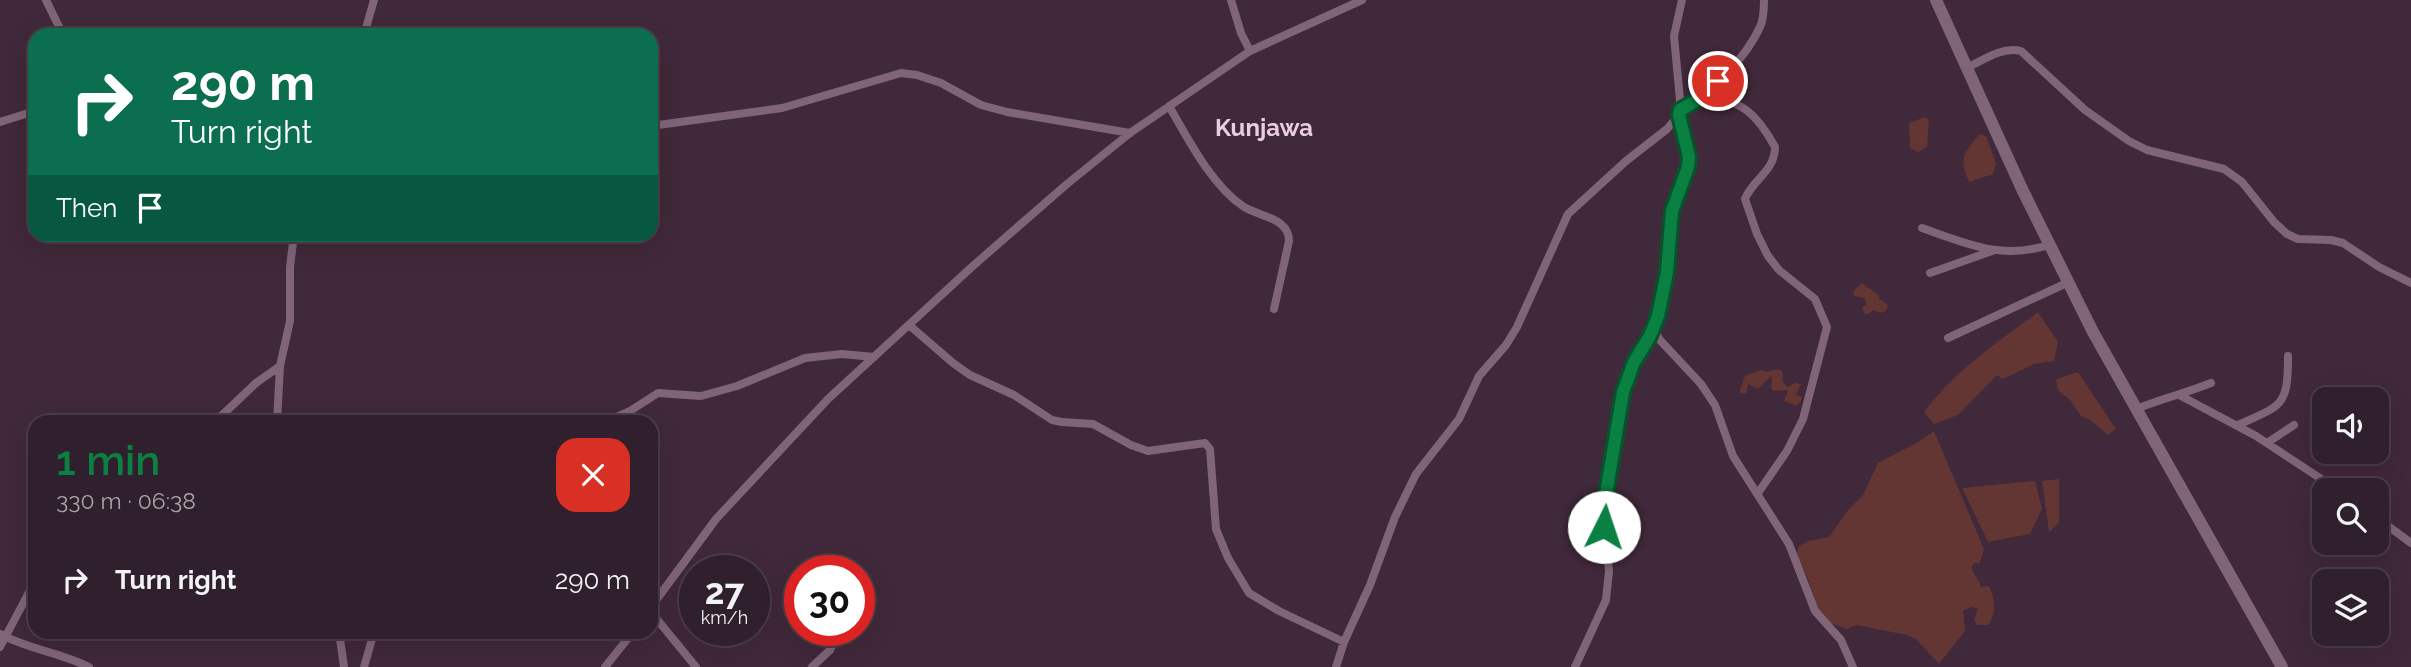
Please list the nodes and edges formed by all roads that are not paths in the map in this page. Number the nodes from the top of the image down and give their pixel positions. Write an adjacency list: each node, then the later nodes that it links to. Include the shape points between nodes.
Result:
1 (46, 0): 8 (street)
2 (374, 0): 9 (street)
3 (1231, 0): 10 (street)
4 (1362, 0): 10 (street)
5 (1682, 0): 15 (street, via 1674,36)
6 (1764, 0): 12 (street, via 1759,29)
7 (1936, 0): 11 (main road)
8 (60, 28)
9 (367, 28)
10 (1250, 51): 13 (street)
11 (1967, 68): 21 (main road); 25 (street, via 1997,53 2021,51 2085,110 2129,141 2147,150 2224,169 2242,181 2287,234 2343,243)
12 (1704, 96): 15 (street); 43 (street, via 1744,107 1771,139 1773,160 1747,193 1746,201 1768,256 1815,299 1827,327 1803,419)
13 (1169, 106): 18 (street); 26 (street, via 1227,194 1285,226 1289,233)
14 (28, 113): 16 (street)
15 (1679, 113): 28 (street, via 1688,167 1672,211 1667,272); 53 (street, via 1667,129 1568,214 1517,327 1479,376 1459,419 1416,474)
16 (0, 122)
17 (658, 126): 18 (street, via 782,108 901,73 941,83 965,98 1007,113)
18 (1130, 133): 27 (street)
19 (1922, 229): 22 (street)
20 (292, 242): 32 (street, via 290,321)
21 (2049, 245): 22 (street, via 2022,252); 24 (main road)
22 (1992, 251): 23 (street)
23 (1930, 273)
24 (2069, 282): 29 (street); 35 (main road)
25 (2411, 283)
26 (1274, 309)
27 (909, 325): 30 (street); 53 (street, via 970,375 1014,395 1052,420 1093,424 1149,451 1205,443 1210,449 1216,529 1249,593)
28 (1654, 328): 43 (street, via 1716,405 1733,456); 63 (street, via 1623,392 1604,506 1606,600)
29 (1948, 338)
30 (874, 356): 38 (street, via 805,358 701,396 658,393); 47 (street, via 716,519)
31 (2288, 356): 39 (street, via 2281,402)
32 (280, 366): 36 (street); 37 (street)
33 (2211, 383): 34 (street)
34 (2181, 396): 35 (street); 39 (street)
35 (2136, 409): 65 (main road)
36 (222, 415)
37 (277, 415)
38 (621, 415)
39 (2238, 425): 41 (street)
40 (2294, 425): 41 (street)
41 (2267, 443): 42 (street)
42 (2320, 478)
43 (1758, 493): 64 (street, via 1788,544 1815,611 1841,640)
44 (2389, 527): 45 (street)
45 (2411, 543)
46 (28, 593): 49 (street)
47 (658, 600)
48 (658, 619): 60 (street)
49 (3, 636): 55 (street); 56 (street)
50 (341, 639): 57 (street)
51 (372, 639): 58 (street)
52 (627, 639): 59 (street)
53 (1344, 642): 62 (street)
54 (832, 646): 61 (street)
55 (0, 647)
56 (89, 667)
57 (344, 667)
58 (364, 667)
59 (605, 667)
60 (696, 667)
61 (812, 667)
62 (1336, 667)
63 (1575, 667)
64 (1853, 667)
65 (2282, 667)

